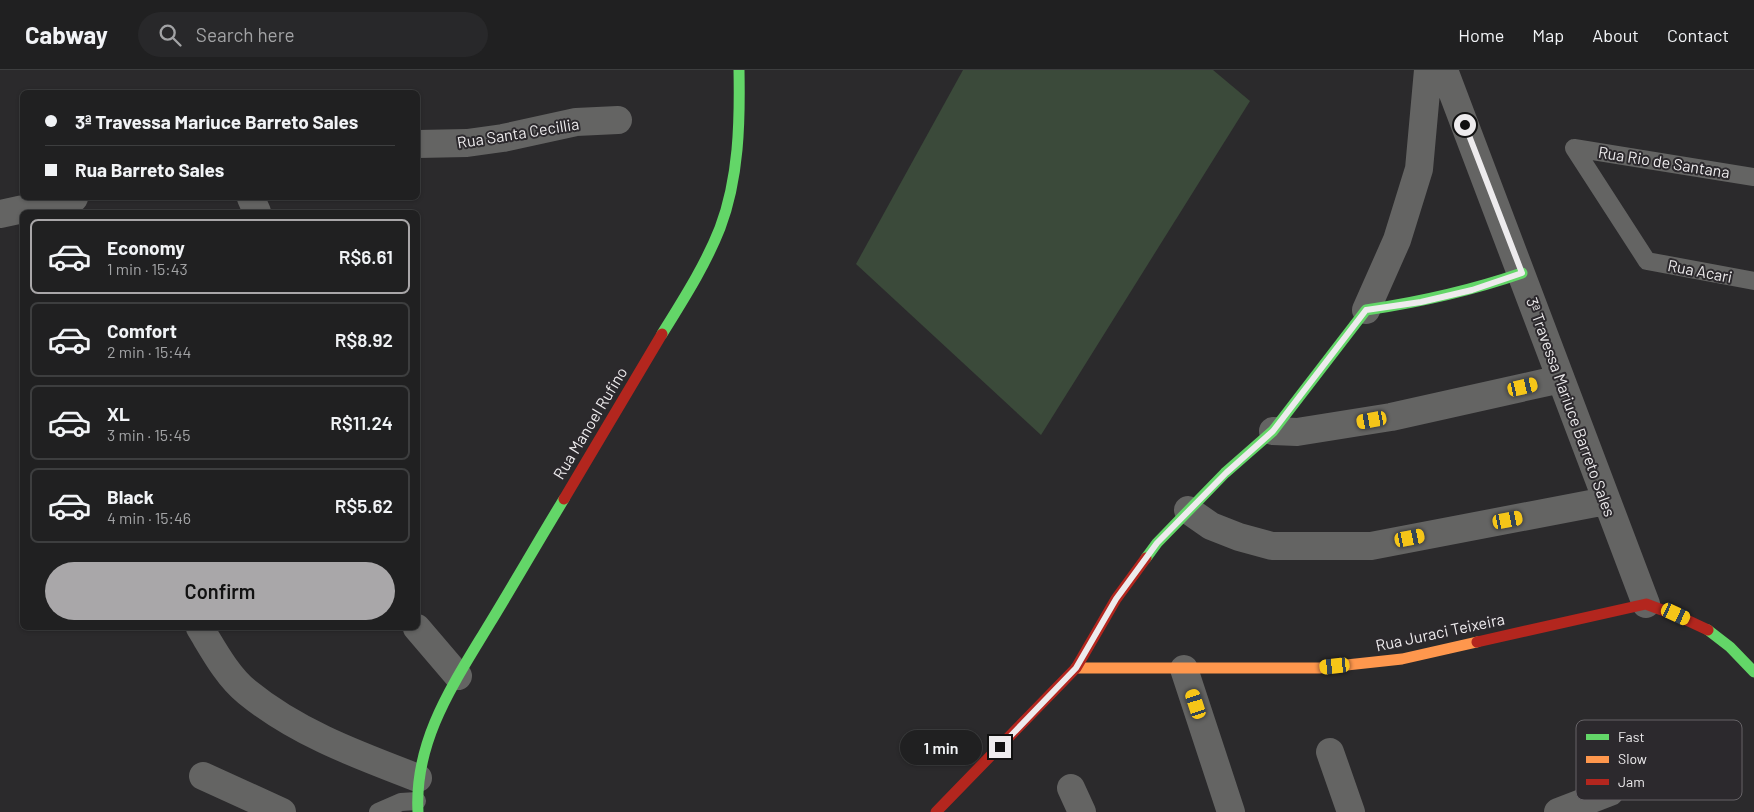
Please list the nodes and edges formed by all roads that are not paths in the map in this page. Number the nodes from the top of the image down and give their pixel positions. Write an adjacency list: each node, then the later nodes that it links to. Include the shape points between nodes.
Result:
1 (739, 70): 23 (street, Rua Manoel Rufino, via 740,122 733,174 724,217 705,262)
2 (1428, 70): 12 (street, via 1419,169 1397,240)
3 (1444, 70): 10 (street, 3ª Travessa Mariuce Barreto Sales)
4 (618, 120): 5 (street, Rua Santa Cecillia, via 576,122 467,143)
5 (420, 144)
6 (1754, 177): 9 (lane, Rua Rio de Santana, via 1574,148)
7 (65, 200): 8 (street)
8 (0, 214)
9 (1647, 261): 11 (lane, Rua Acari)
10 (1522, 273): 12 (street, via 1472,290); 13 (street, 3ª Travessa Mariuce Barreto Sales)
11 (1754, 281)
12 (1366, 310): 14 (street)
13 (1561, 379): 14 (street, via 1391,417 1297,432); 15 (street, 3ª Travessa Mariuce Barreto Sales)
14 (1273, 431): 16 (street)
15 (1606, 502): 16 (street, via 1371,546 1272,546 1211,526); 17 (street, 3ª Travessa Mariuce Barreto Sales)
16 (1188, 510): 20 (street, via 1134,572)
17 (1646, 604): 21 (street, Rua Juraci Teixeira, via 1402,659 1319,668); 22 (street, via 1709,630 1735,649)
18 (201, 630): 27 (street, via 246,692 291,723 346,750)
19 (419, 630): 23 (street)
20 (1076, 668): 21 (street, Rua Juraci Teixeira); 32 (street)
21 (1184, 668): 34 (street)
22 (1754, 672)
23 (458, 676): 27 (street, Rua Manoel Rufino, via 432,724 423,751)
24 (1330, 752): 35 (street)
25 (203, 776): 30 (street)
26 (1070, 788): 33 (street)
27 (418, 797): 31 (lane)
28 (1592, 800): 29 (street)
29 (1572, 809)
30 (282, 812)
31 (378, 812)
32 (936, 812)
33 (1082, 812)
34 (1231, 812)
35 (1351, 812)

